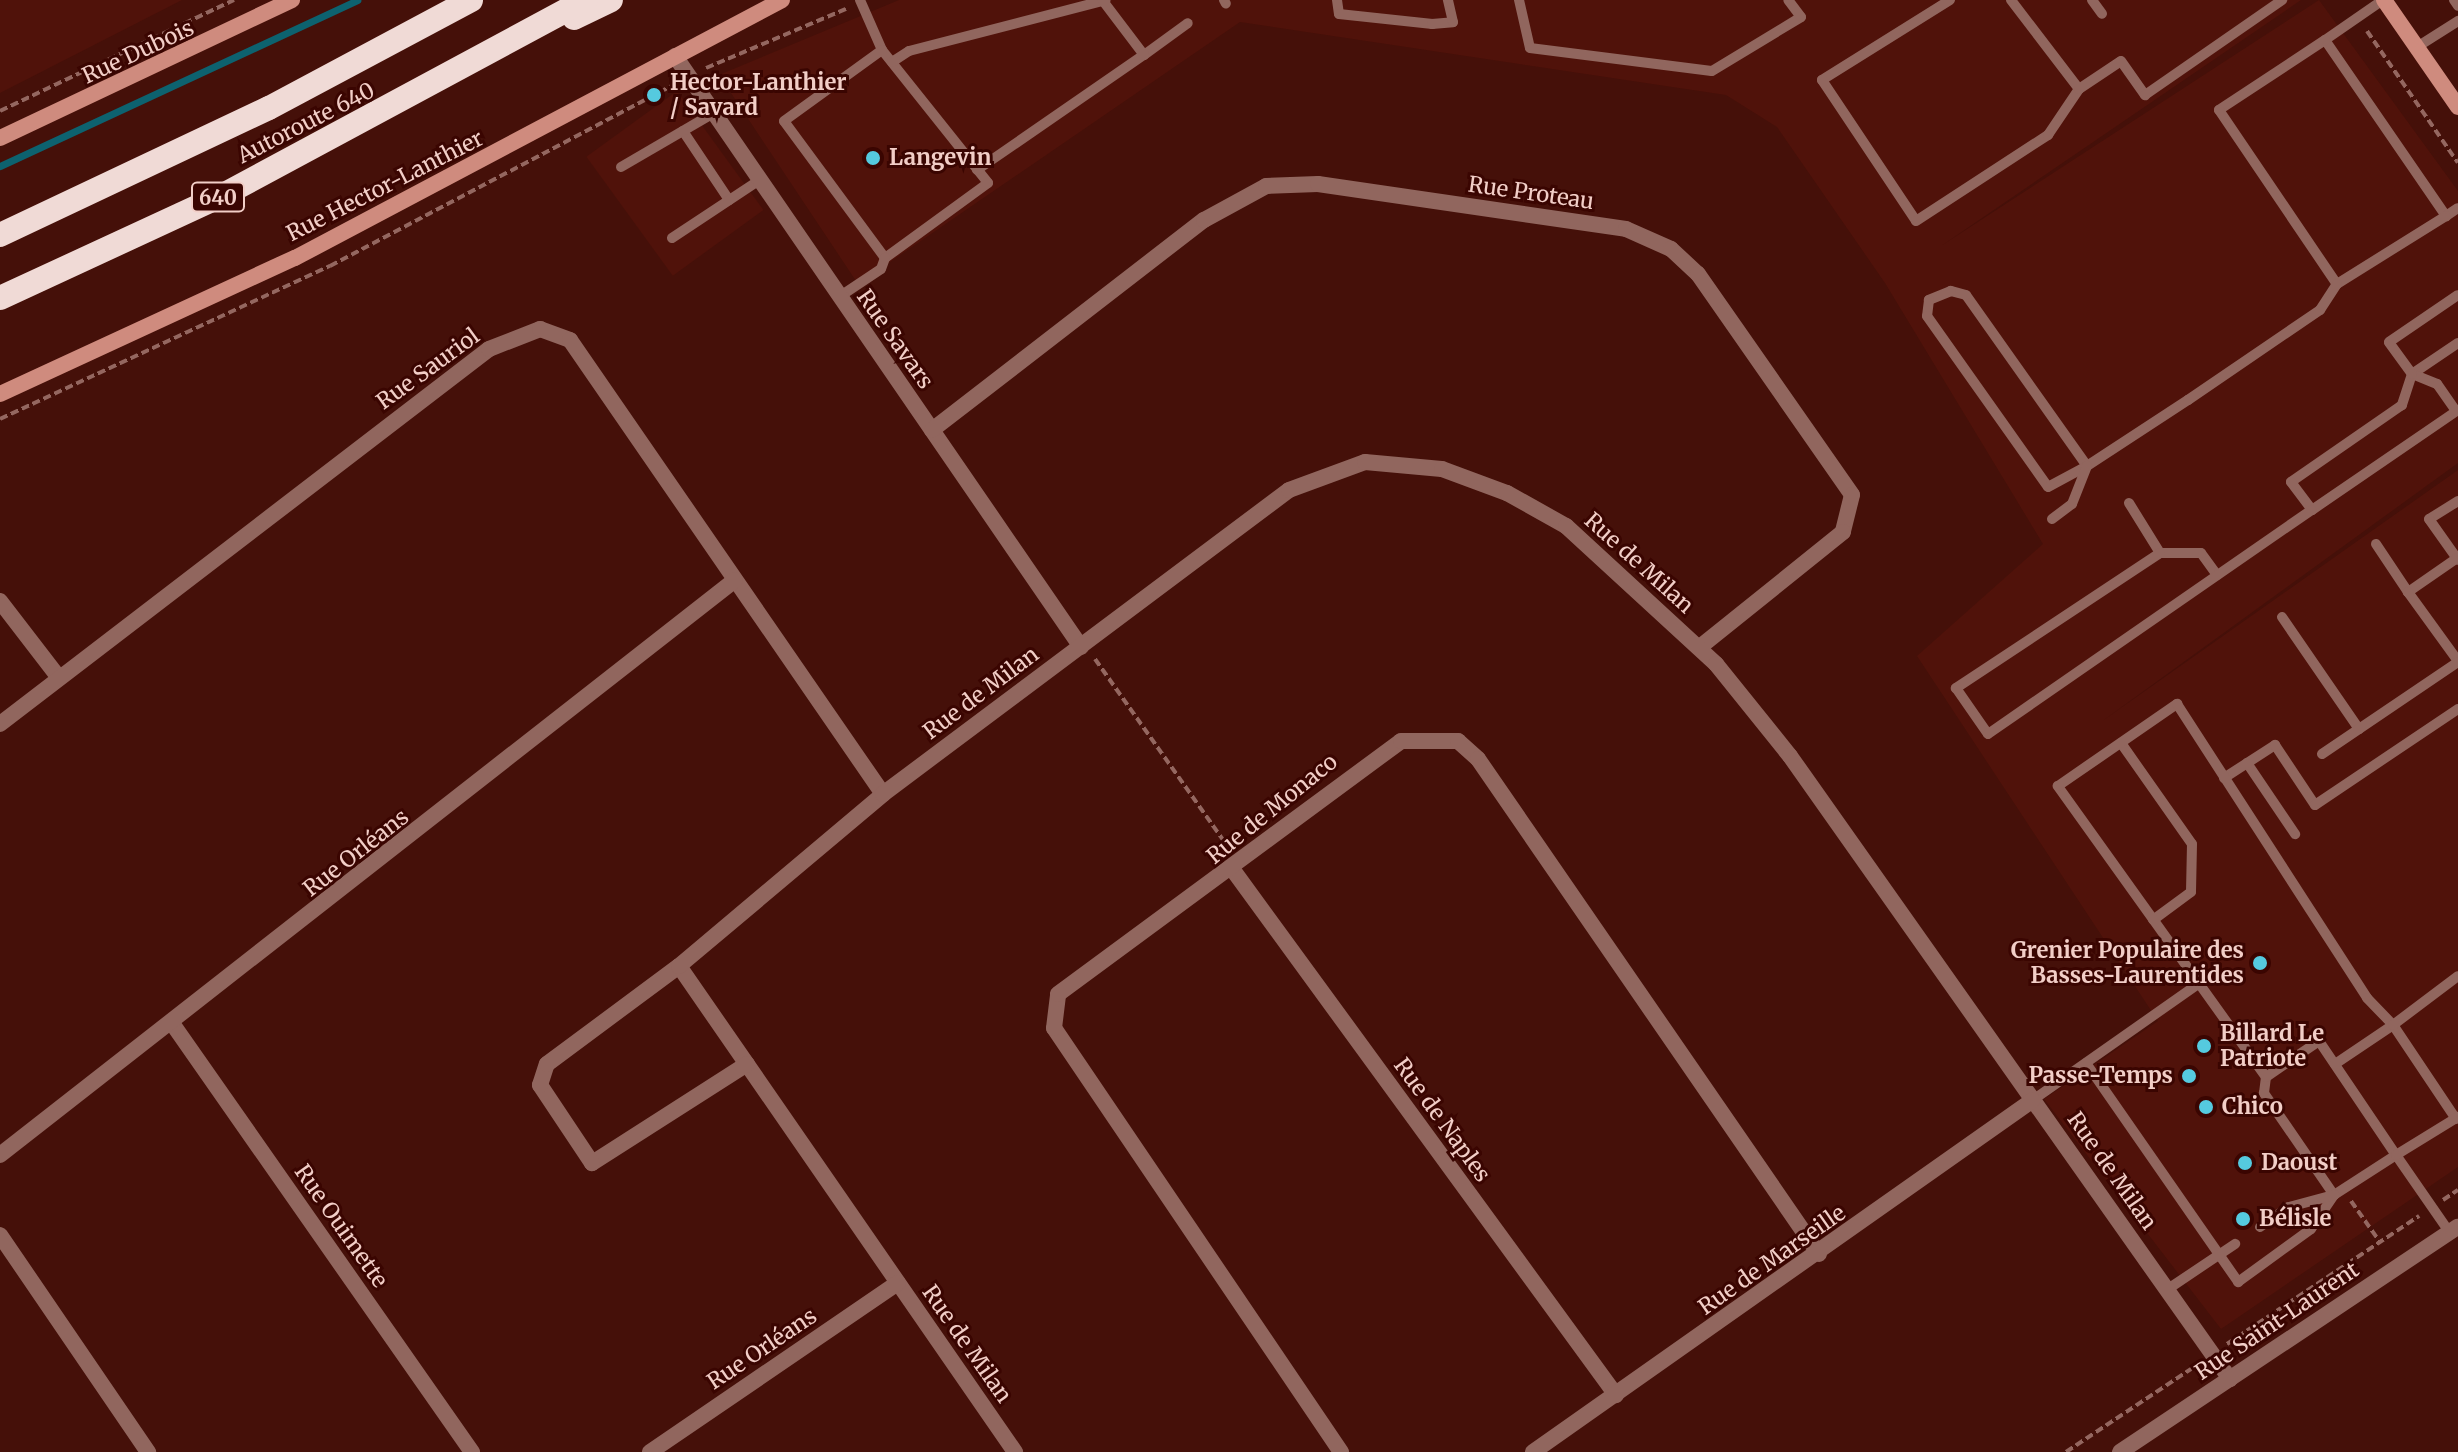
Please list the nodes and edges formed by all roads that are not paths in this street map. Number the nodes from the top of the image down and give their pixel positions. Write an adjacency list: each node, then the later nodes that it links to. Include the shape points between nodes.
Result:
1 (292, 0): 36 (street, Rue Dubois)
2 (436, 0): 29 (highway)
3 (471, 0): 29 (highway, Autoroute 640 / 640)
4 (586, 0): 30 (highway, Autoroute 640 / 640)
5 (611, 0): 30 (highway)
6 (782, 0): 27 (street, Rue Hector-Lanthier)
7 (860, 0): 25 (lane)
8 (1104, 0): 26 (lane); 28 (lane, via 909,51)
9 (1337, 0): 10 (lane, via 1339,14 1432,24 1453,22)
10 (1448, 0)
11 (1519, 0): 12 (lane, via 1530,48 1712,71 1801,17)
12 (1788, 0)
13 (1950, 0): 32 (lane, via 1822,80 1916,221 2048,135)
14 (2011, 0): 32 (lane)
15 (2092, 0): 20 (lane)
16 (2282, 0): 32 (lane, via 2145,95 2121,61)
17 (2384, 0): 23 (lane); 24 (street)
18 (2454, 0): 19 (lane)
19 (2458, 6)
20 (2102, 14)
21 (2458, 21): 24 (lane)
22 (1188, 23): 26 (lane)
23 (2325, 40): 42 (lane); 46 (lane, via 2219,110)
24 (2417, 47): 31 (street)
25 (882, 50): 28 (lane); 45 (lane, via 784,121)
26 (1144, 55): 38 (lane)
27 (675, 56): 34 (street, Rue Savars); 52 (street, Rue Hector-Lanthier, via 259,276)
28 (892, 62): 38 (lane)
29 (316, 84): 43 (highway, Autoroute 640 / 640)
30 (432, 87): 49 (highway, Autoroute 640 / 640)
31 (2452, 87): 33 (street)
32 (2079, 89)
33 (2458, 107)
34 (712, 114): 35 (lane); 39 (street, Rue Savars)
35 (683, 131): 37 (lane); 40 (lane)
36 (0, 138)
37 (621, 167)
38 (977, 170): 45 (lane, via 988,183)
39 (758, 181): 40 (lane); 48 (street, Rue Savars)
40 (729, 200): 44 (lane)
41 (2458, 208): 42 (lane)
42 (2446, 216): 46 (lane)
43 (0, 235)
44 (672, 238)
45 (885, 258): 48 (lane, via 881,269)
46 (2337, 284): 55 (lane, via 2320,310)
47 (2458, 295): 51 (lane, via 2389,342)
48 (839, 297): 54 (street, Rue Savars)
49 (0, 298)
50 (2458, 343): 51 (lane)
51 (2412, 374): 53 (lane, via 2437,384); 58 (lane, via 2402,405 2291,482)
52 (0, 394)
53 (2457, 410): 58 (lane)
54 (932, 430): 68 (street, Rue Proteau, via 1204,220 1266,186 1318,184 1626,229 1660,243 1698,274 1852,495 1852,515 1838,537); 69 (street, Rue Savars)
55 (2087, 466): 55 (lane, via 2048,487 1927,316 1929,300 1951,291 1966,295); 59 (lane, via 2072,504)
56 (2458, 501): 62 (lane, via 2429,519)
57 (2129, 503): 61 (lane)
58 (2311, 510): 63 (lane)
59 (2052, 519)
60 (2376, 544): 65 (lane)
61 (2160, 553): 63 (lane, via 2201,553); 63 (lane, via 1956,688 1988,734)
62 (2457, 559): 65 (lane)
63 (2217, 575)
64 (735, 580): 71 (street, Rue Sauriol, via 570,340 540,329 489,349); 79 (street, Rue Sauriol); 87 (street, Rue Orléans)
65 (2408, 592): 70 (lane)
66 (0, 601): 71 (street)
67 (2282, 617): 74 (lane)
68 (1700, 647): 69 (street, Rue de Milan, via 1615,565 1547,514 1460,475 1384,462 1334,468 1289,490); 92 (street, Rue de Milan, via 1790,756)
69 (1088, 652): 79 (street, Rue de Milan)
70 (2458, 662): 74 (lane)
71 (59, 678): 73 (street, Rue Sauriol)
72 (2458, 709): 77 (lane, via 2315,805 2275,745)
73 (0, 724)
74 (2359, 729): 76 (lane)
75 (2121, 743): 78 (lane, via 2177,704); 82 (lane, via 2192,844 2191,892); 82 (lane, via 2058,786)
76 (2322, 754)
77 (2247, 763): 78 (lane); 80 (lane)
78 (2224, 778): 86 (lane, via 2367,998)
79 (883, 794): 83 (street, Rue de Milan)
80 (2295, 834)
81 (1233, 870): 101 (street, Rue de Monaco, via 1377,754 1401,741 1458,741 1629,969); 106 (street, Rue de Naples); 111 (street, Rue de Monaco, via 1058,994 1054,1028)
82 (2153, 920): 85 (lane)
83 (679, 966): 89 (street, Rue de Milan); 89 (street, Rue de Milan, via 547,1064 540,1085 549,1108 592,1163)
84 (2458, 976): 86 (lane)
85 (2198, 984): 88 (lane); 91 (lane)
86 (2393, 1025): 90 (lane); 93 (lane)
87 (174, 1026): 94 (street, Rue Orléans); 108 (street, Rue Ouimette)
88 (2086, 1063): 92 (lane); 102 (lane)
89 (747, 1064): 103 (street, Rue de Milan)
90 (2335, 1064): 91 (lane, via 2319,1041); 95 (lane)
91 (2266, 1077): 96 (lane, via 2264,1093)
92 (2033, 1100): 101 (street, Rue de Marseille); 104 (street, Rue de Milan)
93 (2457, 1118): 95 (lane)
94 (0, 1155)
95 (2396, 1155): 96 (lane); 99 (lane)
96 (2338, 1192): 97 (lane, via 2289,1207); 102 (lane, via 2311,1229 2238,1282)
97 (2260, 1227)
98 (0, 1235): 107 (street)
99 (2455, 1235): 105 (street, Rue Saint-Laurent)
100 (2235, 1244): 102 (lane)
101 (1819, 1254): 106 (street, Rue de Marseille)
102 (2219, 1255): 104 (lane)
103 (898, 1283): 109 (street, Rue Orléans); 110 (street, Rue de Milan)
104 (2168, 1289): 105 (street, Rue de Milan)
105 (2230, 1379): 113 (street, Rue Saint-Laurent)
106 (1616, 1395): 112 (street, Rue de Marseille)
107 (148, 1452)
108 (472, 1452)
109 (650, 1452)
110 (1015, 1452)
111 (1341, 1452)
112 (1533, 1452)
113 (2120, 1452)

